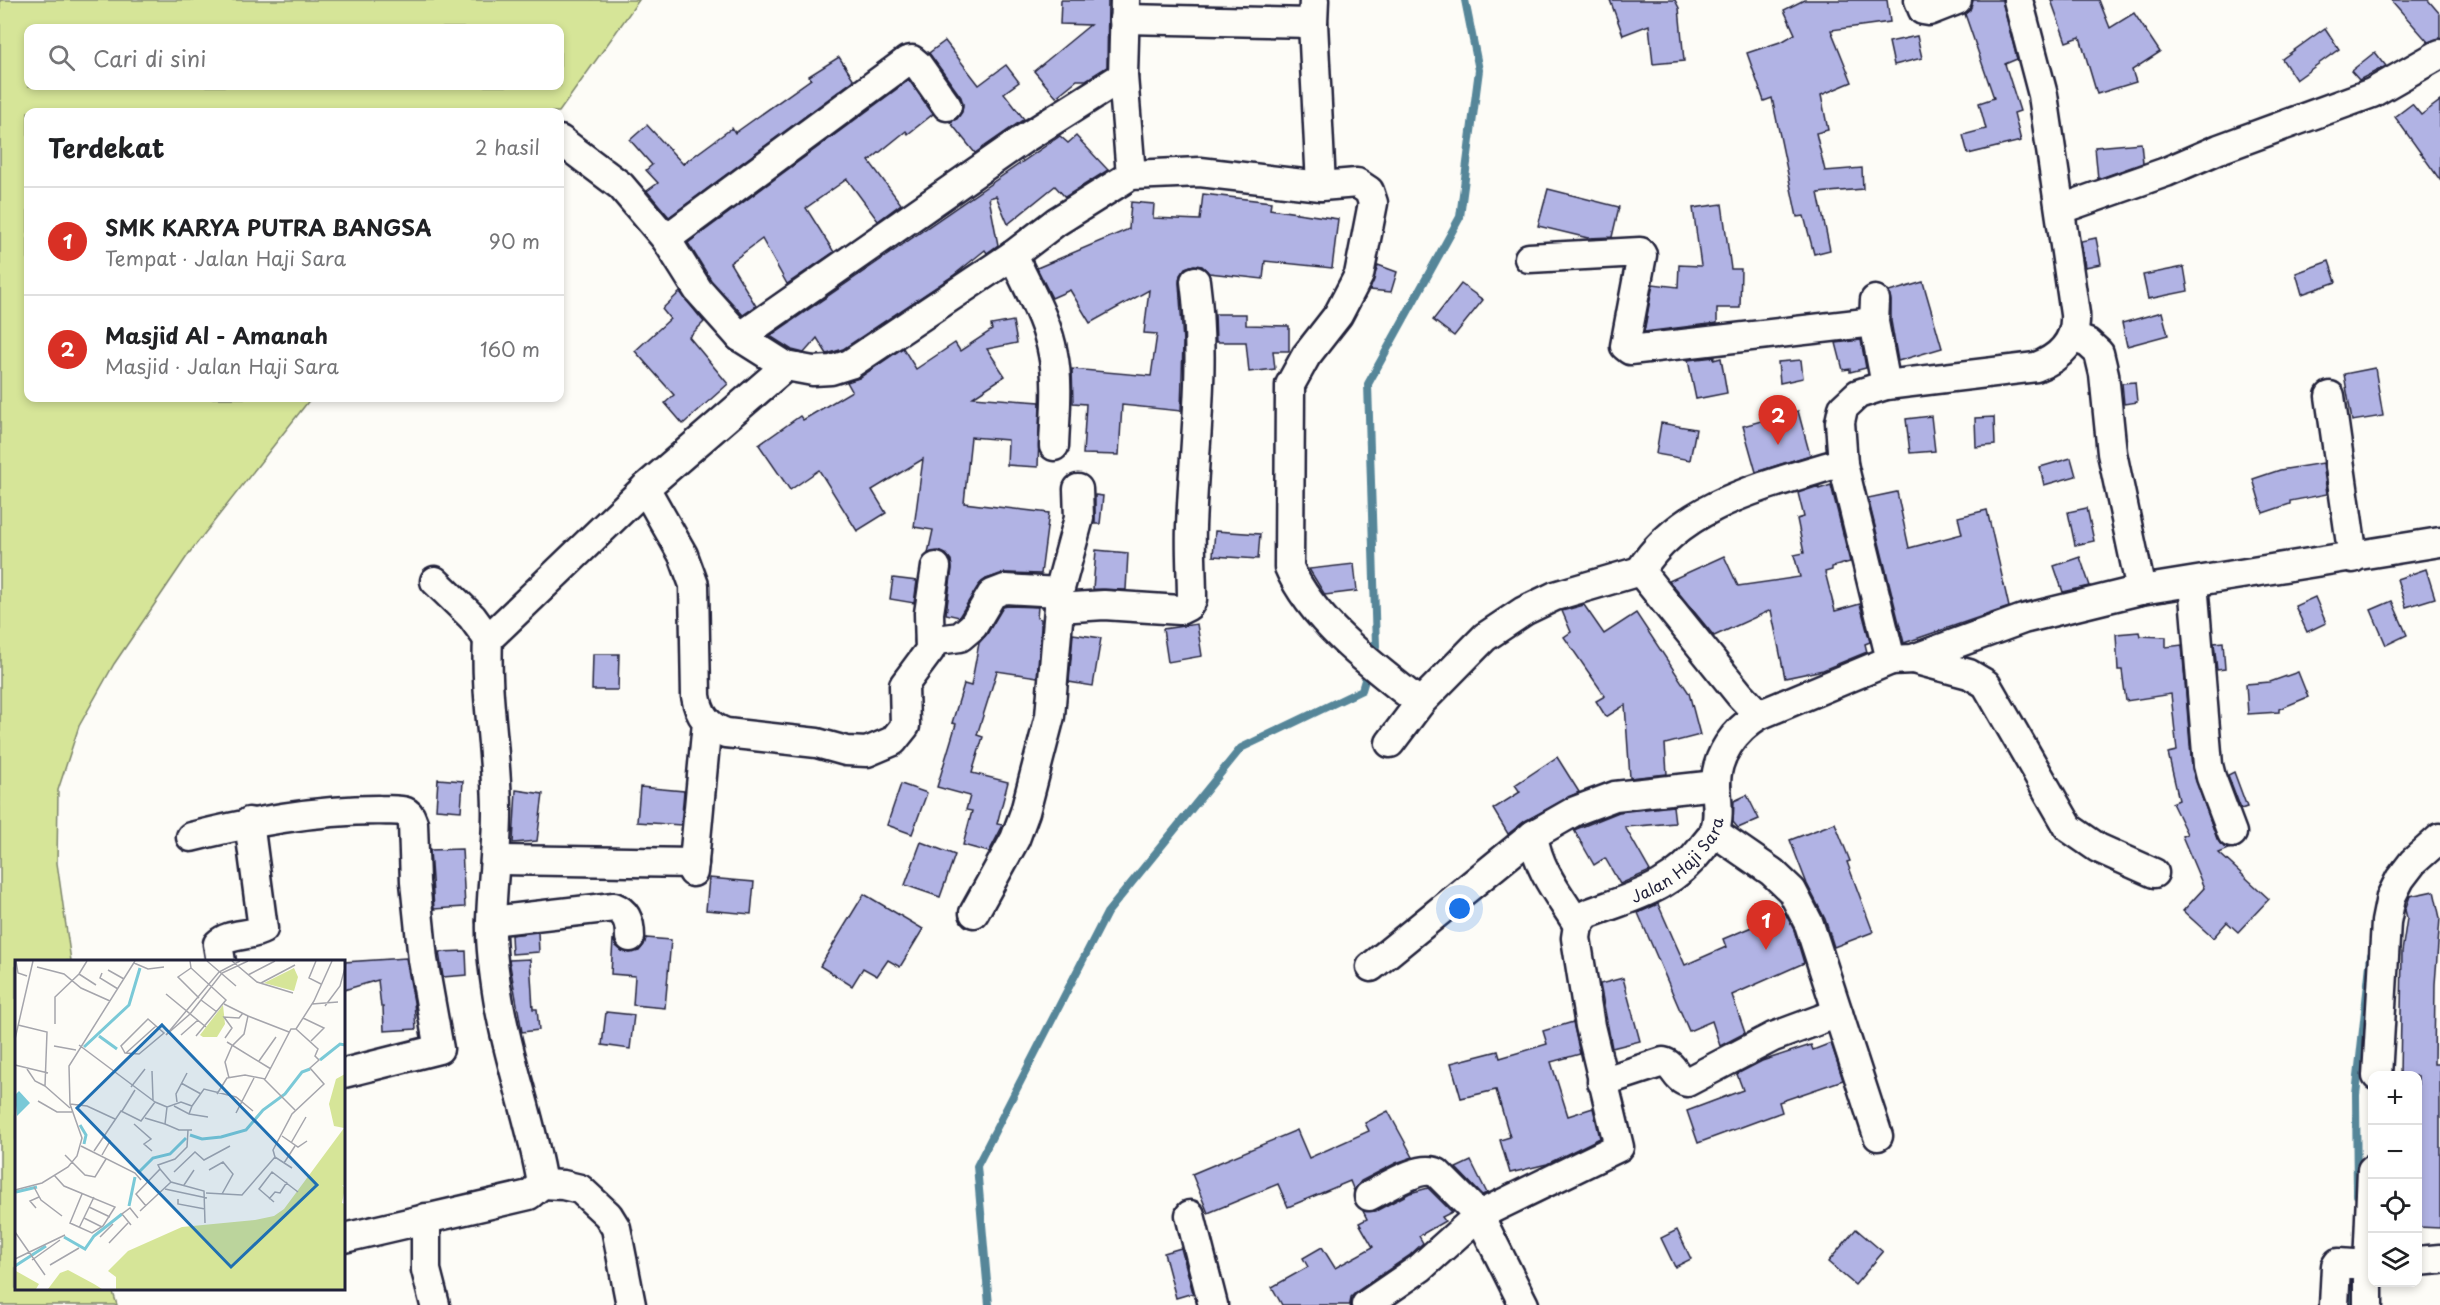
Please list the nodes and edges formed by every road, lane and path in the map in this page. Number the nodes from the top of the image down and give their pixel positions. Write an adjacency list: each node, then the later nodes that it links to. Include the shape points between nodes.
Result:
1 (1919, 0): 2 (street, via 1923,10 1929,11)
2 (1957, 0)
3 (2018, 0): 12 (street, via 2043,94)
4 (1124, 9): 5 (street); 7 (street)
5 (1313, 11): 11 (street)
6 (2440, 54): 12 (street, via 2372,93)
7 (1123, 76): 10 (street); 17 (street, via 1022,140)
8 (947, 106): 13 (street, via 918,65 912,60 907,62)
9 (564, 143): 13 (street, via 621,186)
10 (1131, 175): 11 (street, via 1200,172); 14 (street, via 1056,222)
11 (1321, 186): 37 (street, via 1357,183 1369,191 1373,202 1359,275 1338,315 1306,356 1290,385 1288,567 1301,592 1360,655)
12 (2061, 209): 18 (street, via 2076,324)
13 (666, 238): 17 (street, via 698,290)
14 (1013, 255): 19 (street, via 850,364 813,371); 22 (street, via 1054,355)
15 (1530, 258): 20 (street, via 1640,252 1625,346 1630,350 1875,311)
16 (1195, 280): 33 (street, via 1200,350 1191,529 1192,600 1180,610)
17 (740, 337): 19 (street)
18 (2072, 337): 20 (street, via 2063,351 2036,367); 32 (street, via 2099,353 2112,453)
19 (786, 366): 24 (street)
20 (1886, 385): 23 (street, via 1858,394 1843,408 1840,422)
21 (2330, 396): 27 (street)
22 (1054, 446)
23 (1844, 464): 29 (street, via 1759,487 1703,510 1652,552); 36 (street)
24 (645, 488): 34 (street); 39 (street, via 683,555 694,585 696,696 698,709)
25 (1078, 489): 33 (street, via 1078,518)
26 (2440, 542): 27 (street, Jalan Haji Sara)
27 (2353, 558): 31 (street, Jalan Haji Sara)
28 (936, 567): 35 (street, via 929,613)
29 (1640, 571): 37 (street, via 1555,596 1524,611 1485,637); 38 (street)
30 (435, 581): 34 (street, via 472,617)
31 (2193, 583): 32 (street, Jalan Haji Sara); 44 (street, via 2208,765)
32 (2141, 590): 36 (street, Jalan Haji Sara, via 2023,619)
33 (1059, 600): 35 (street, via 1005,589 992,594 973,626 960,637); 50 (street, via 1050,716 1025,812 1016,839)
34 (488, 639): 48 (street, via 496,767)
35 (930, 641): 39 (street, via 926,658 904,685 905,726 893,741 867,752 726,733)
36 (1902, 659): 38 (street, Jalan Haji Sara); 49 (street, via 1969,674 1986,684 2069,828 2098,848)
37 (1420, 703): 40 (street)
38 (1759, 715): 41 (street, Jalan Haji Sara, via 1732,738)
39 (707, 722): 48 (street, via 694,867)
40 (1390, 743)
41 (1716, 785): 43 (street, Jalan Haji Sara); 45 (street, via 1615,796 1575,811)
42 (249, 822): 46 (street); 54 (street, via 263,928 254,934 224,938 218,944); 58 (street, via 343,810 410,815 423,960 439,1049)
43 (1714, 832): 52 (street, Jalan Haji Sara, via 1690,864 1666,883 1587,914); 56 (street, via 1772,872 1792,891 1809,924)
44 (2232, 833)
45 (1533, 835): 52 (street, via 1541,867); 55 (street)
46 (191, 837)
47 (2440, 838): 57 (street, via 2413,862 2391,897 2386,922)
48 (496, 860): 51 (street)
49 (2154, 873)
50 (974, 913)
51 (490, 921): 53 (street, via 614,906 627,917); 62 (street, via 500,1011)
52 (1578, 925): 59 (street, via 1582,979)
53 (630, 937)
54 (222, 960)
55 (1371, 967)
56 (1839, 1013): 59 (street, via 1773,1037 1687,1082 1663,1062); 60 (street)
57 (2377, 1071)
58 (345, 1073)
59 (1602, 1082): 65 (street, via 1619,1147)
60 (1878, 1136)
61 (2372, 1179): 70 (street)
62 (542, 1184): 66 (street, via 529,1196); 73 (street, via 580,1189 608,1215 616,1228)
63 (1369, 1196): 65 (street, via 1418,1172 1431,1170)
64 (1190, 1215): 74 (street)
65 (1479, 1215): 71 (street); 75 (street, via 1420,1268)
66 (426, 1218): 67 (street); 72 (street, via 426,1270)
67 (345, 1238)
68 (2440, 1259): 69 (street)
69 (2422, 1261)
70 (2362, 1265): 76 (street, via 2338,1263); 77 (street)
71 (1517, 1302)
72 (435, 1305)
73 (631, 1305)
74 (1213, 1305)
75 (1366, 1305)
76 (2334, 1305)
77 (2368, 1305)

